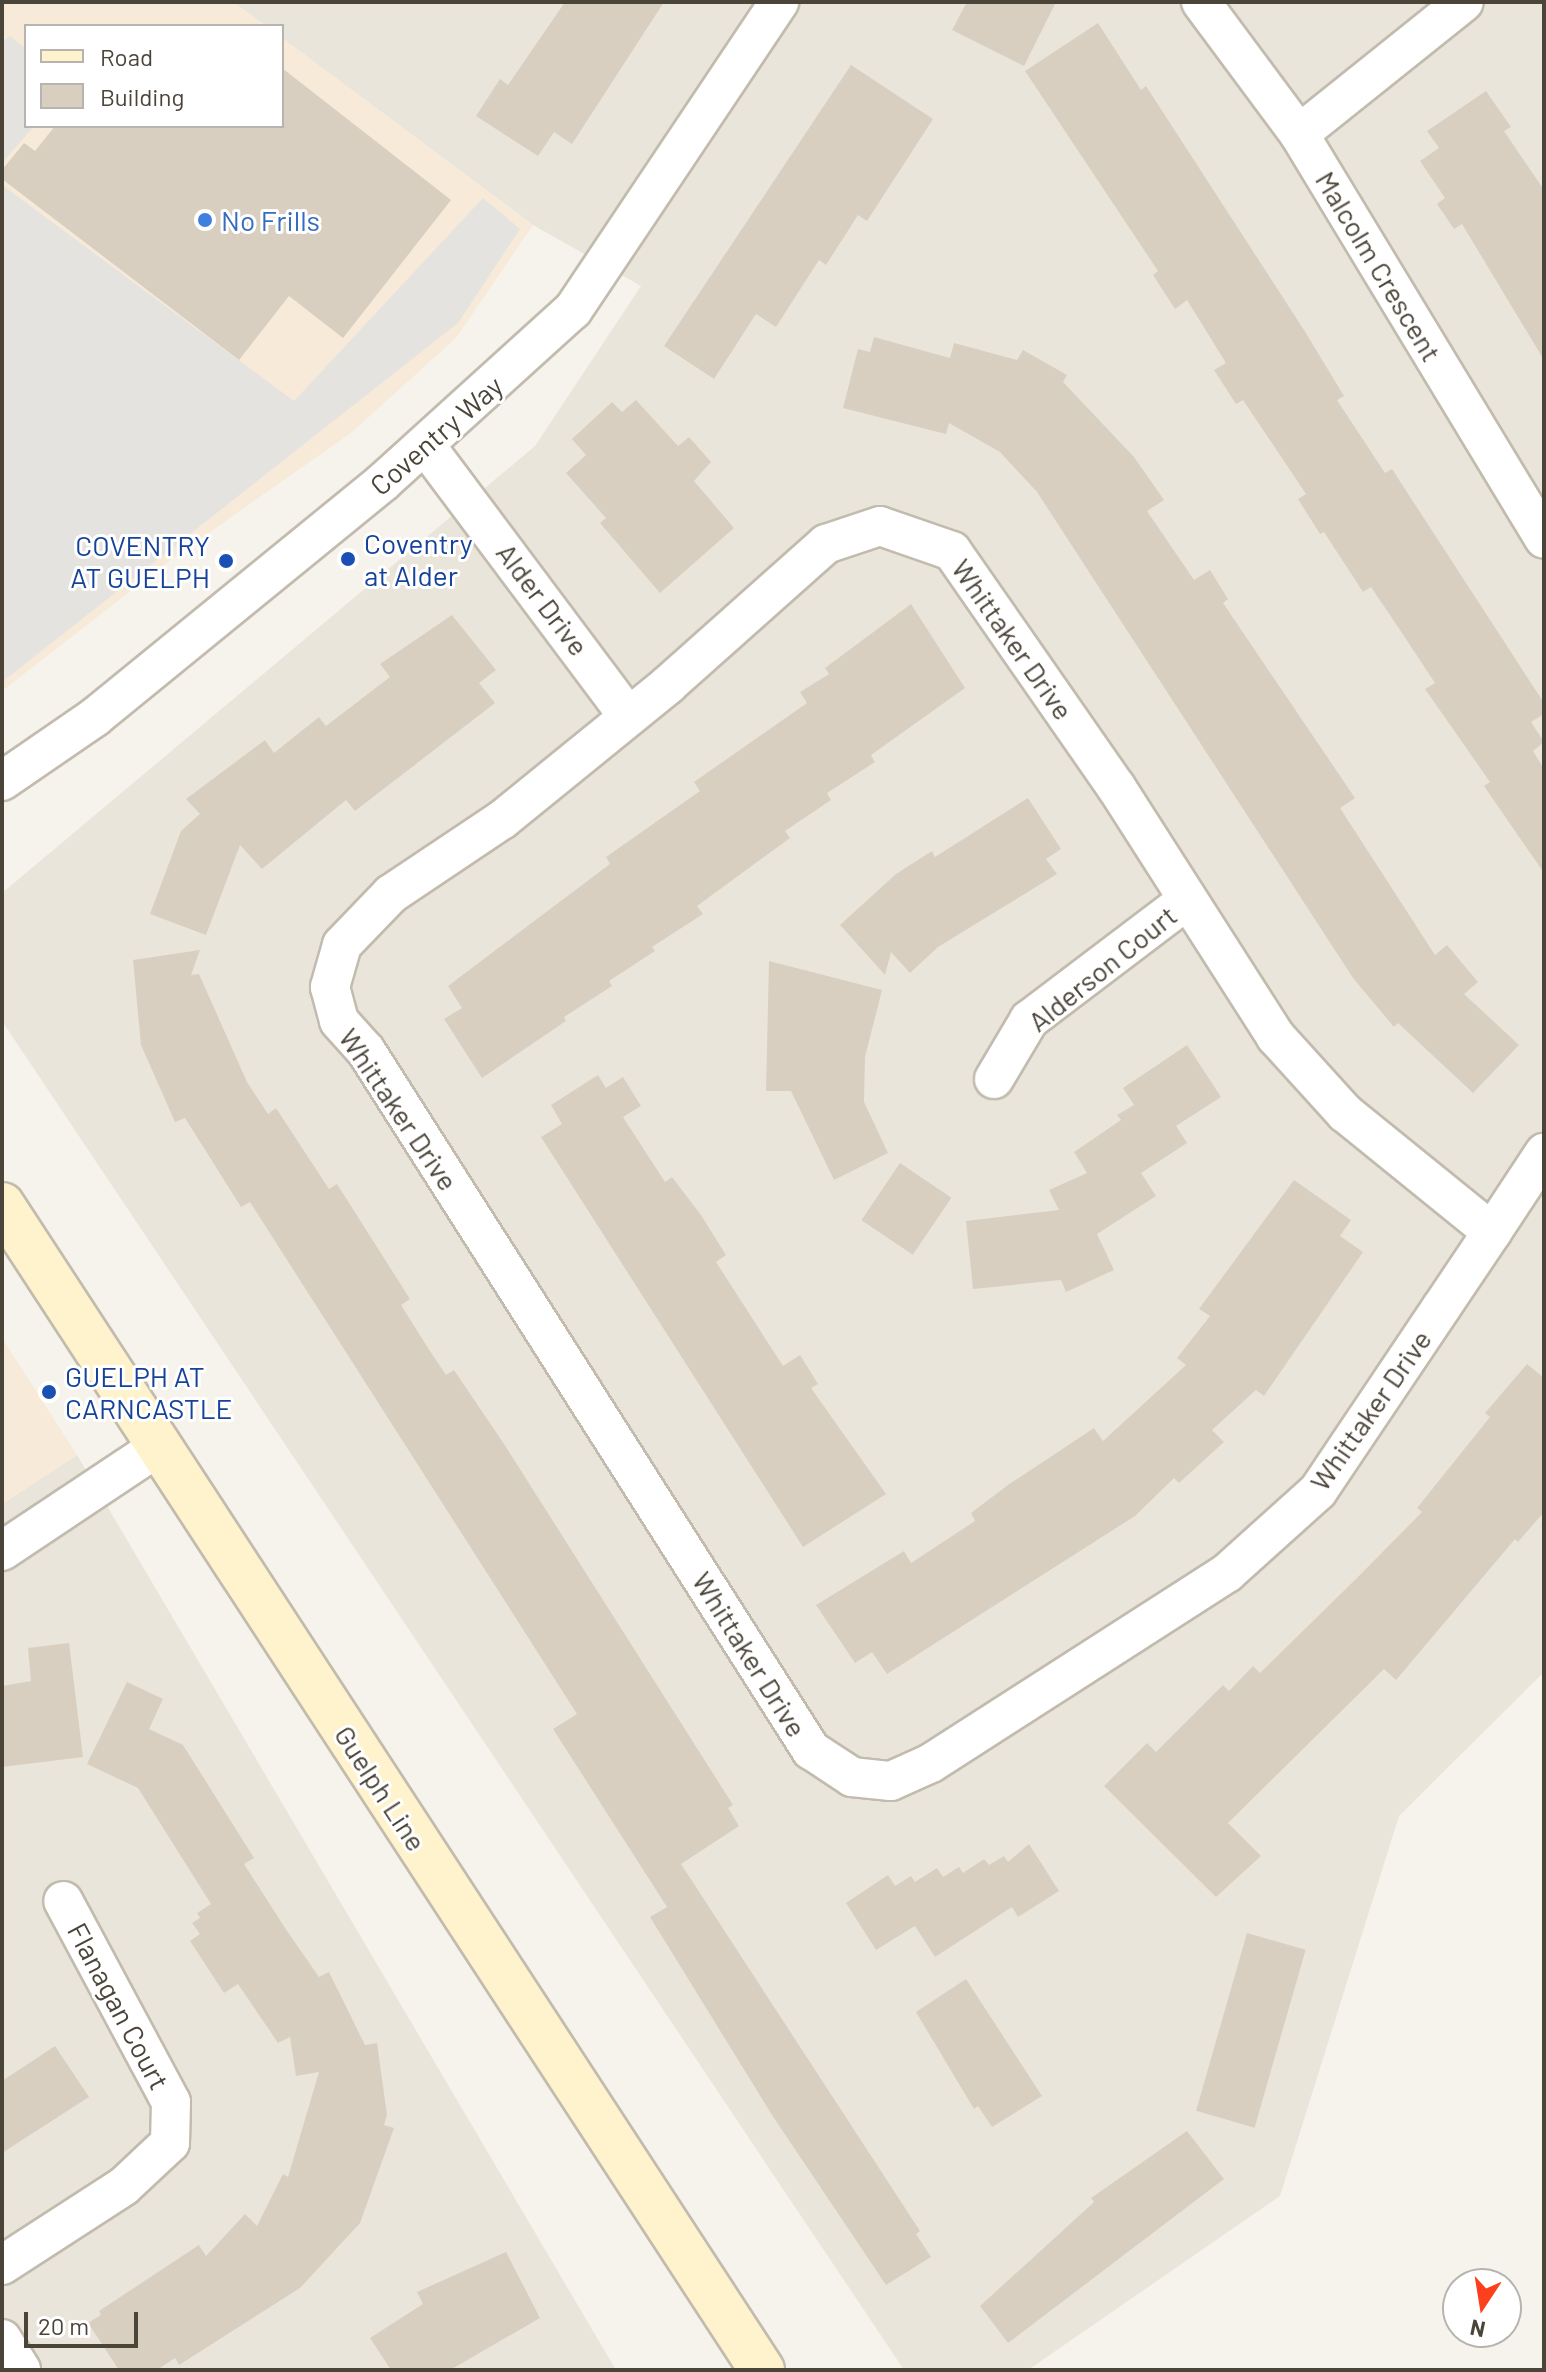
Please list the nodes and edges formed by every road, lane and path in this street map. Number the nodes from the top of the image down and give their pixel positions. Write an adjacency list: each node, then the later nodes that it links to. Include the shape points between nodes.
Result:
1 (779, 2): 5 (street, Coventry Way, via 573,310)
2 (1201, 2): 4 (street, Malcolm Crescent)
3 (1464, 2): 4 (street)
4 (1299, 134): 6 (street, Malcolm Crescent)
5 (426, 446): 7 (street, Alder Drive); 8 (street, Coventry Way, via 95,717)
6 (1544, 539)
7 (628, 716): 9 (street, Whittaker Drive, via 826,544 880,526 952,551 1116,787); 13 (street, Whittaker Drive, via 503,819 391,894 342,945 330,987 339,1021 366,1051 811,1750 852,1777 891,1781 931,1763 1227,1573 1318,1491)
8 (2, 781)
9 (1187, 900): 10 (street, Alderson Court, via 1029,1020); 13 (street, Whittaker Drive, via 1276,1037 1345,1113)
10 (994, 1079)
11 (1544, 1153): 13 (street, Whittaker Drive)
12 (2, 1205): 14 (main road, Guelph Line)
13 (1492, 1232)
14 (158, 1447): 15 (street); 20 (main road, Guelph Line)
15 (2, 1551)
16 (63, 1901): 17 (street, Flanagan Court, via 171,2102 170,2143 124,2186)
17 (2, 2265)
18 (2, 2339): 19 (street)
19 (21, 2370)
20 (762, 2370)

